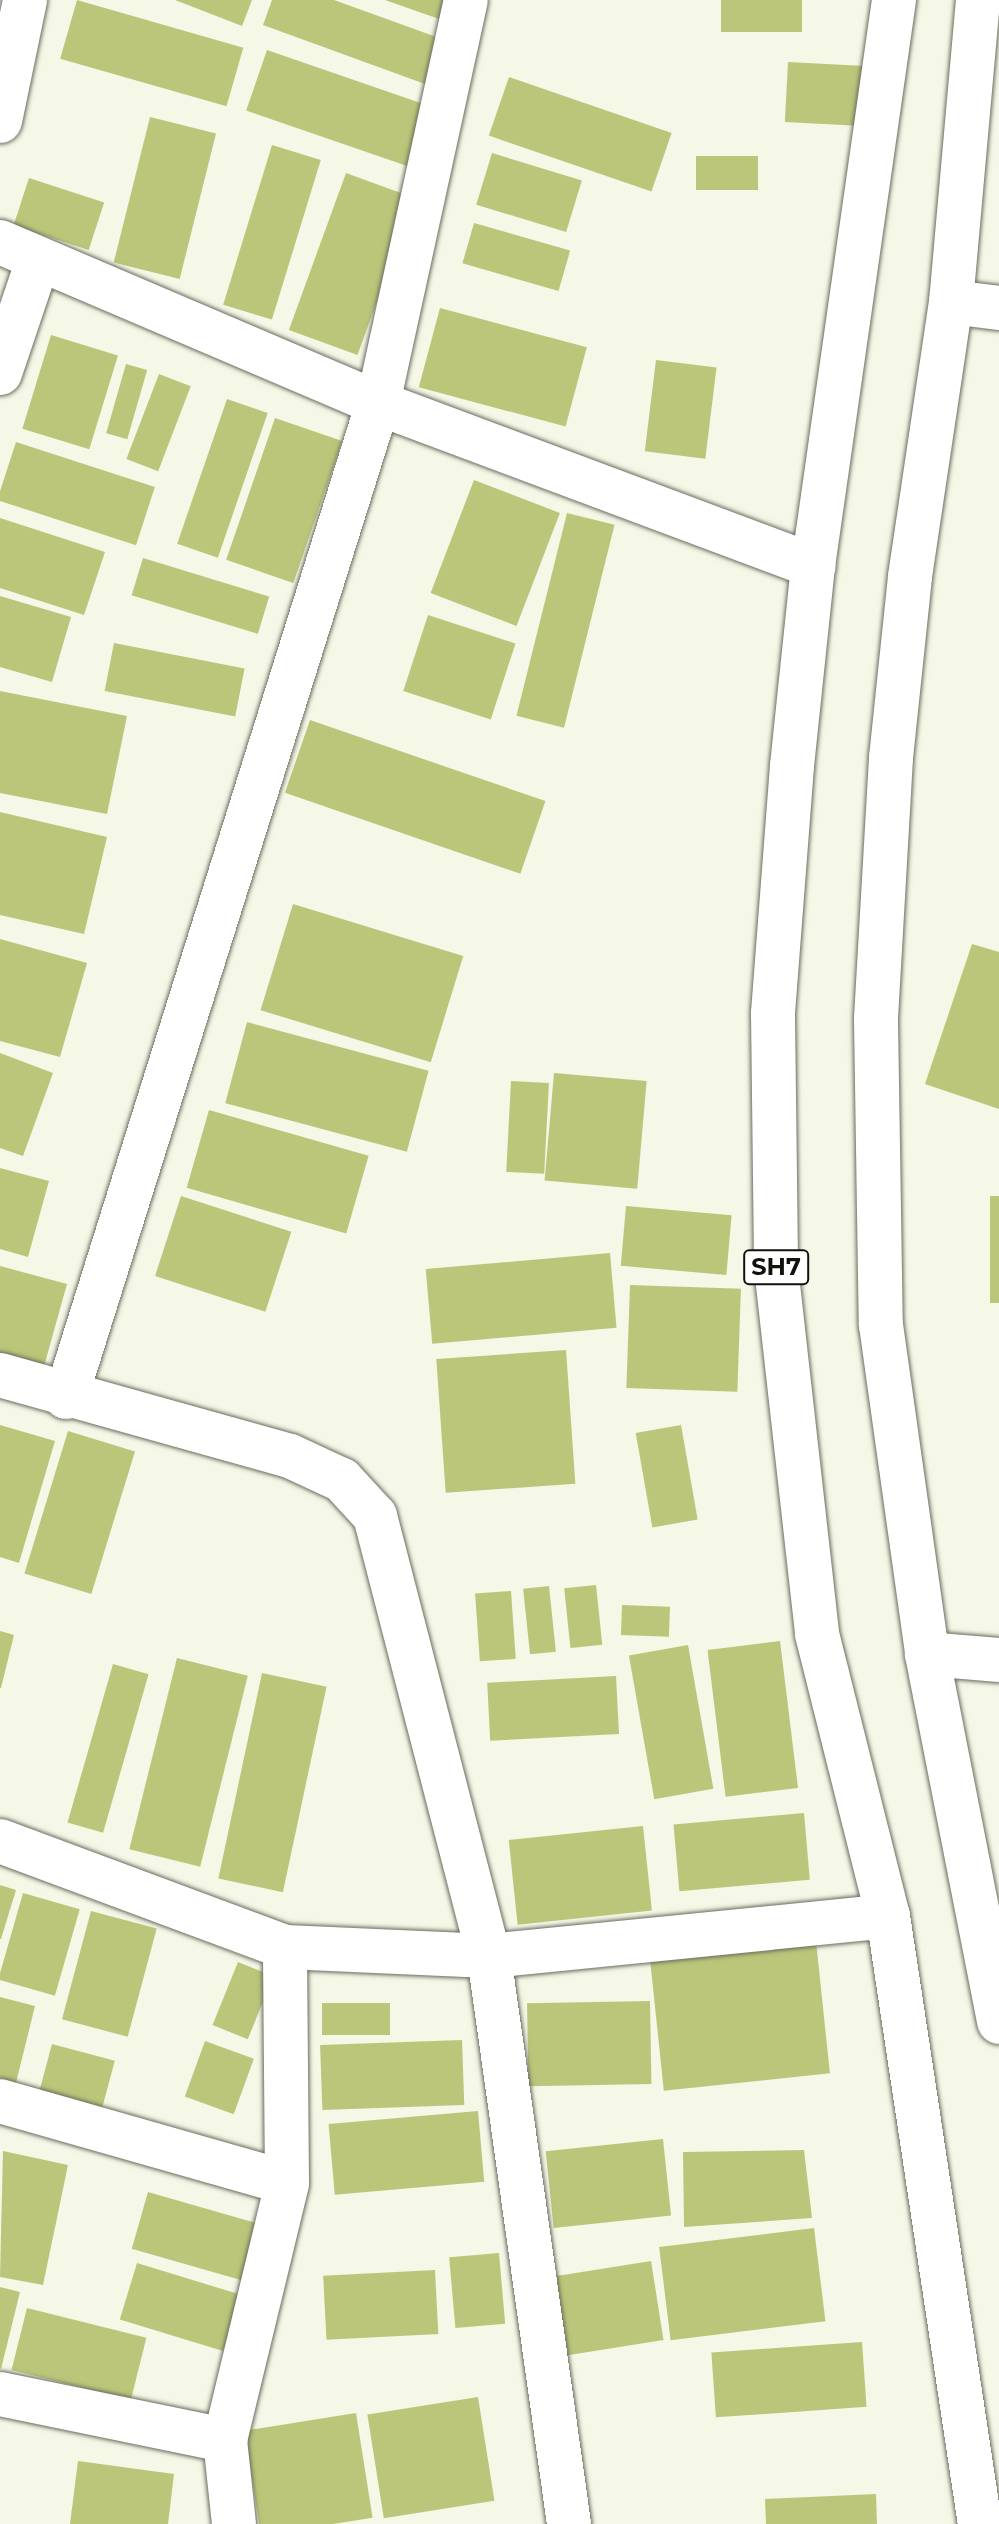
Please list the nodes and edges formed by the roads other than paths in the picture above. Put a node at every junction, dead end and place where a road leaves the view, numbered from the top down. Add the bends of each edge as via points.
1 (25, 0) edge
2 (466, 0) edge
3 (894, 0) edge
4 (978, 0) edge
5 (0, 121) edge
6 (19, 251) edge
7 (951, 302) junction
8 (999, 308) edge
9 (0, 373) edge
10 (378, 403) junction
11 (813, 566) junction
12 (0, 1375) edge
13 (66, 1397) junction
14 (927, 1654) junction
15 (999, 1660) edge
16 (0, 1841) edge
17 (888, 1916) junction
18 (285, 1947) junction
19 (489, 1956) junction
20 (999, 2022) edge
21 (0, 2101) edge
22 (287, 2183) junction
23 (0, 2394) edge
24 (225, 2440) junction
25 (234, 2524) edge
26 (569, 2524) edge
27 (980, 2524) edge

1 - 5 street
2 - 10 street
3 - 11 street, SH7
4 - 7 street
6 - 9 street
6 - 10 street
7 - 8 street
7 - 14 street via 910,577 891,758 876,1020 881,1325
10 - 11 street
10 - 13 street
11 - 17 street, SH7 via 773,1014 776,1267 817,1634
12 - 13 street
13 - 19 street via 290,1456 342,1480 375,1516
14 - 15 street
14 - 20 street
16 - 18 street
17 - 19 street
17 - 27 street, SH7
18 - 19 street
18 - 22 street
19 - 26 street
21 - 22 street
22 - 24 street
23 - 24 street
24 - 25 street

